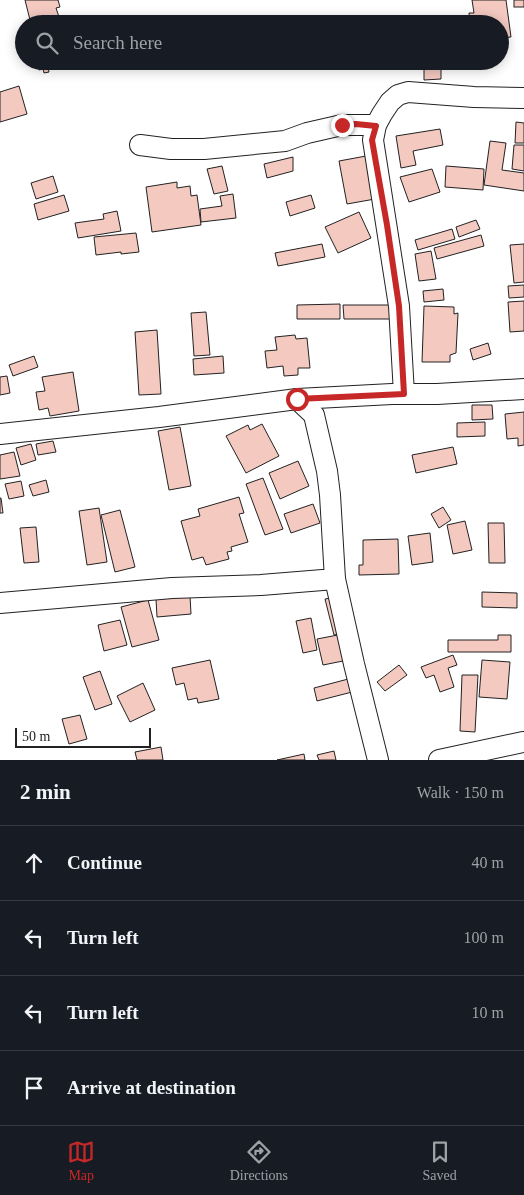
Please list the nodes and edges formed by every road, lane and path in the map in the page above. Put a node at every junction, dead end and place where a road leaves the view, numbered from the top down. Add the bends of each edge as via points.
1 (524, 98) edge
2 (376, 126) junction
3 (140, 145) dead end
4 (524, 389) edge
5 (404, 394) junction
6 (318, 407) junction
7 (0, 434) edge
8 (335, 579) junction
9 (0, 603) edge
10 (524, 740) edge
11 (378, 760) edge
12 (438, 760) edge
13 (518, 760) edge

1 - 2 street via 408,92 390,102
2 - 3 street via 342,125 285,142 214,148 171,149
2 - 5 street via 372,140 399,306
4 - 5 street
5 - 6 street
6 - 7 street via 297,399
6 - 8 street via 330,495
8 - 9 street via 172,588
8 - 11 street
10 - 12 street
10 - 13 street

